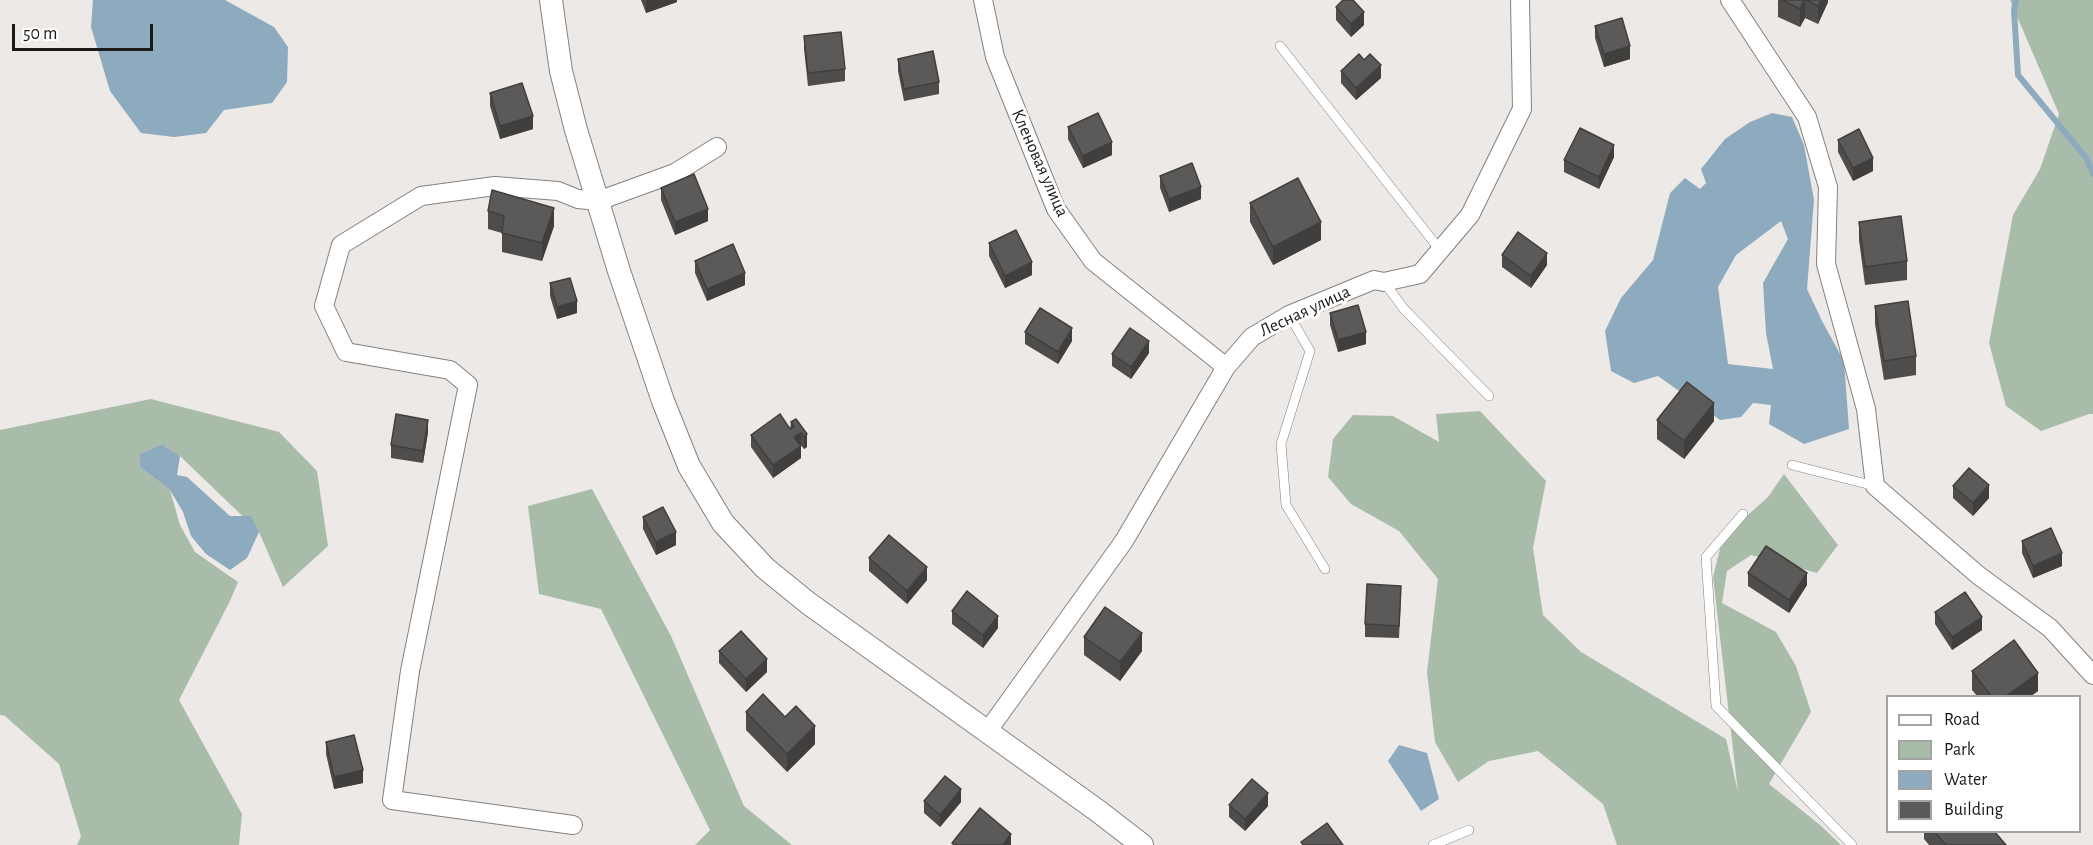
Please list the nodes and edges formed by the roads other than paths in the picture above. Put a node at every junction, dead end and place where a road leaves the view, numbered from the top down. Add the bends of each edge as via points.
1 (551, 0) edge
2 (983, 0) edge
3 (1520, 0) edge
4 (1740, 5) edge
5 (1280, 46) dead end
6 (717, 147) dead end
7 (598, 201) junction
8 (1440, 250) junction
9 (1384, 282) junction
10 (1288, 315) junction
11 (1226, 367) junction
12 (1489, 396) dead end
13 (1792, 465) dead end
14 (1875, 486) junction
15 (1743, 514) dead end
16 (1325, 569) dead end
17 (2093, 675) edge
18 (987, 732) junction
19 (573, 825) dead end
20 (1468, 830) dead end
21 (1142, 845) edge
22 (1433, 845) edge
23 (1852, 845) edge

1 - 7 street via 561,71
2 - 11 street, Кленовая улица via 995,57 1056,208 1093,261
3 - 8 street, Лесная улица via 1522,109 1470,215
4 - 14 street via 1807,117 1828,187 1826,264 1866,409
5 - 8 lane
6 - 7 street via 675,173
7 - 18 street via 688,466 723,522 765,568 808,603
7 - 19 street via 558,191 495,186 421,196 341,245 324,306 346,352 450,370 468,385 410,671 392,800
8 - 9 street, Лесная улица via 1419,274
9 - 10 street, Лесная улица via 1374,280
9 - 12 lane via 1404,309
10 - 11 street, Лесная улица via 1252,337
10 - 16 lane via 1310,351 1281,444 1286,505
11 - 18 street, Лесная улица via 1124,541
13 - 14 lane
14 - 17 street via 1978,575 2050,628
15 - 23 lane via 1706,557 1716,705
18 - 21 street
20 - 22 lane

